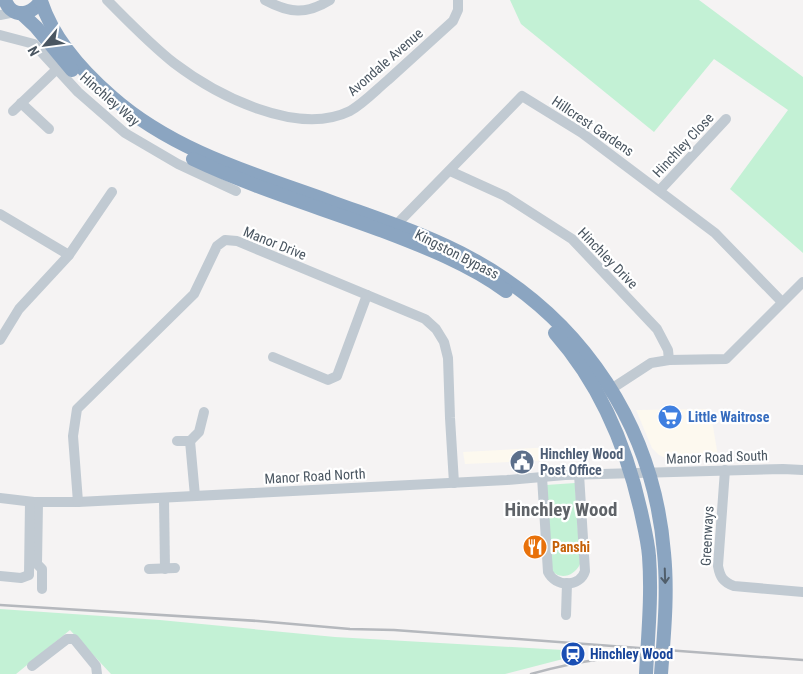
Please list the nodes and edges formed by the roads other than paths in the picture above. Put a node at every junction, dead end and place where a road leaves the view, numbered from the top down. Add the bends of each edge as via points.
1 (5, 0) edge
2 (41, 0) edge
3 (108, 0) edge
4 (265, 0) edge
5 (330, 0) edge
6 (458, 0) edge
7 (18, 12) junction
8 (0, 15) edge
9 (0, 35) edge
10 (57, 69) junction
11 (21, 103) junction
12 (13, 111) dead end
13 (726, 119) dead end
14 (49, 130) dead end
15 (450, 172) junction
16 (660, 190) junction
17 (236, 191) dead end
18 (112, 192) dead end
19 (0, 214) edge
20 (396, 225) junction
21 (69, 255) junction
22 (803, 282) edge
23 (367, 295) junction
24 (782, 302) junction
25 (0, 340) edge
26 (273, 358) dead end
27 (669, 360) junction
28 (613, 390) junction
29 (603, 401) junction
30 (204, 412) dead end
31 (176, 441) dead end
32 (190, 441) junction
33 (725, 470) junction
34 (803, 470) edge
35 (632, 473) junction
36 (648, 473) junction
37 (579, 474) junction
38 (542, 477) junction
39 (454, 483) junction
40 (195, 496) junction
41 (0, 498) edge
42 (164, 498) junction
43 (34, 502) junction
44 (78, 502) junction
45 (649, 555) junction
46 (149, 569) dead end
47 (0, 576) edge
48 (567, 584) junction
49 (42, 589) dead end
50 (803, 592) edge
51 (566, 615) dead end
52 (32, 666) dead end
53 (97, 674) edge
54 (646, 674) edge
55 (661, 674) edge

1 - 7 highway, Kingston Bypass
2 - 7 highway via 32,11
2 - 20 highway, Kingston Bypass via 46,16 73,57 99,86 148,126 212,158
3 - 6 street, Avondale Avenue via 150,43 213,89 258,109 304,119 321,119 352,110 369,96 453,21
4 - 5 street via 285,10 299,12
7 - 8 street
7 - 29 highway, Kingston Bypass via 36,27 82,82 105,103 140,130 180,153 245,181 408,240 452,259 498,285 550,328 585,371
9 - 10 street, Hinchley Way via 34,44
10 - 11 street
10 - 17 street, Hinchley Way via 125,133 178,164
11 - 12 street
11 - 14 street
13 - 16 street, Hinchley Close
15 - 16 street, Hillcrest Gardens via 522,96 582,133
15 - 20 street, Hillcrest Gardens
15 - 27 street, Hinchley Drive via 505,196 572,239 657,329 668,350
16 - 24 street, Hillcrest Gardens via 715,233
18 - 21 street
19 - 21 street
20 - 28 highway, Kingston Bypass via 475,260 522,291 575,342
21 - 25 street via 20,309
22 - 24 street
23 - 26 street via 337,376 328,380
23 - 39 street, Manor Drive via 425,319 444,342 448,358
23 - 44 street, Manor Drive via 237,241 225,240 217,246 194,294 77,410 73,436
24 - 27 street via 726,359
27 - 28 street via 651,363
28 - 29 street via 604,396
28 - 35 highway via 636,461 637,466
28 - 36 highway, Kingston Bypass via 630,422
29 - 35 highway, Kingston Bypass
30 - 32 street via 199,432
31 - 32 street
32 - 40 street
33 - 34 street, Manor Road South
33 - 36 street, Manor Road South
33 - 50 street, Greenways via 719,575 734,586
35 - 36 street, Manor Road South
35 - 37 street, Manor Road North
35 - 45 highway, Kingston Bypass
36 - 45 highway via 642,484 649,520
36 -> 55 highway, Kingston Bypass via 664,553 665,625
37 - 38 street, Manor Road North
37 - 48 street via 585,571 581,578
38 - 39 street, Manor Road North
38 - 48 street via 548,572 553,580
39 - 40 street, Manor Road North
40 - 42 street, Manor Road North
41 - 43 street, Manor Road North
42 - 44 street, Manor Road North
42 - 46 street via 170,568
43 - 44 street, Manor Road North
43 - 47 street via 29,574 21,578
43 - 49 street via 37,564 42,570
45 - 54 highway, Kingston Bypass
48 - 51 street
52 - 53 street via 67,639 74,639 96,666

